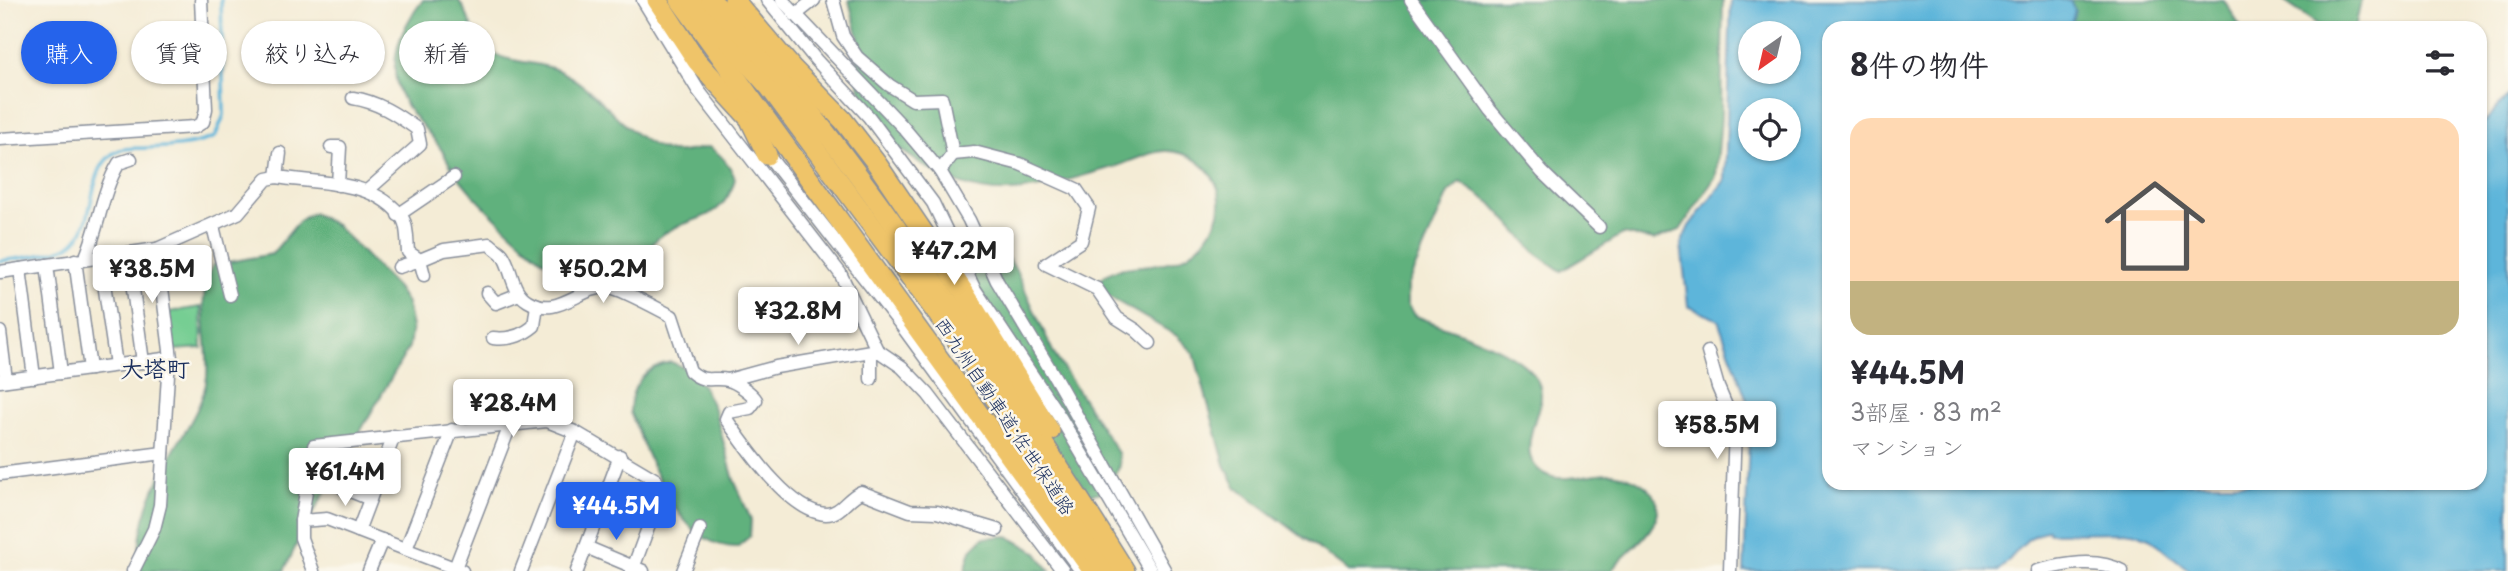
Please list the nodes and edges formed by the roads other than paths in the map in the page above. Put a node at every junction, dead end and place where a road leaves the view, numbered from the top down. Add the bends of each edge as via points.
1 (201, 0) edge
2 (642, 0) edge
3 (657, 0) edge
4 (680, 0) edge
5 (692, 0) edge
6 (711, 0) edge
7 (734, 0) edge
8 (749, 0) edge
9 (767, 0) edge
10 (782, 0) edge
11 (814, 0) edge
12 (833, 0) edge
13 (1412, 0) edge
14 (795, 15) junction
15 (705, 56) junction
16 (756, 59) junction
17 (353, 97) dead end
18 (749, 118) junction
19 (843, 120) junction
20 (0, 139) edge
21 (339, 147) dead end
22 (279, 153) dead end
23 (953, 154) junction
24 (767, 155) junction
25 (131, 159) dead end
26 (940, 170) junction
27 (277, 177) junction
28 (453, 177) dead end
29 (813, 183) junction
30 (338, 185) junction
31 (367, 191) junction
32 (398, 215) junction
33 (213, 226) junction
34 (1599, 227) dead end
35 (157, 249) junction
36 (128, 253) junction
37 (100, 257) junction
38 (80, 260) junction
39 (420, 260) junction
40 (47, 265) junction
41 (399, 267) dead end
42 (20, 269) junction
43 (0, 272) edge
44 (424, 275) dead end
45 (487, 293) dead end
46 (519, 294) junction
47 (230, 295) dead end
48 (537, 305) junction
49 (0, 332) edge
50 (494, 338) dead end
51 (1150, 343) dead end
52 (874, 350) junction
53 (1709, 352) dead end
54 (169, 358) junction
55 (143, 362) junction
56 (116, 365) junction
57 (90, 369) junction
58 (61, 373) junction
59 (34, 377) junction
60 (871, 379) dead end
61 (3, 380) edge
62 (728, 380) junction
63 (511, 423) junction
64 (452, 430) junction
65 (575, 432) junction
66 (394, 436) junction
67 (163, 453) junction
68 (620, 456) junction
69 (0, 474) edge
70 (343, 488) dead end
71 (370, 499) junction
72 (301, 521) junction
73 (700, 529) dead end
74 (997, 530) dead end
75 (358, 531) junction
76 (382, 540) junction
77 (586, 547) junction
78 (406, 549) junction
79 (429, 558) junction
80 (458, 569) edge
81 (636, 570) edge
82 (133, 571) edge
83 (313, 571) edge
84 (369, 571) edge
85 (424, 571) edge
86 (522, 571) edge
87 (577, 571) edge
88 (684, 571) edge
89 (1063, 571) edge
90 (1081, 571) edge
91 (1092, 571) edge
92 (1107, 571) edge
93 (1125, 571) edge
94 (1131, 571) edge
95 (1151, 571) edge
96 (1164, 571) edge
97 (1730, 571) edge
98 (2037, 571) edge
99 (2122, 571) edge

1 - 20 street via 203,122 195,127
2 - 52 street via 698,90 840,274
3 - 15 highway
4 - 15 highway
5 - 16 highway, 西九州自動車道;佐世保道路
6 - 16 highway, 西九州自動車道;佐世保道路
7 - 19 highway
8 - 19 highway
9 - 95 street via 869,117 933,203 974,288 1060,417
10 - 14 street
11 - 14 street
12 - 23 street via 843,36 857,57 913,100 942,99
13 - 34 street via 1490,110 1542,172
14 - 26 street
15 - 18 highway
15 - 24 street
15 - 29 highway
16 - 92 highway, 西九州自動車道;佐世保道路 via 959,343
16 - 93 highway, 西九州自動車道;佐世保道路 via 866,185 967,327
17 - 31 street via 371,101 417,129 420,145
18 - 24 highway
18 - 29 highway
19 - 94 highway via 964,292
21 - 30 street
22 - 27 street
23 - 26 street
23 - 51 street via 974,152 1020,164 1076,189 1089,208 1081,241 1046,264 1097,289 1116,318
24 - 90 street via 902,326
25 - 38 street via 119,163 106,188 95,236
26 - 96 street via 997,281
27 - 30 street
27 - 33 street via 267,179 238,214
28 - 32 street
29 - 91 highway
30 - 31 street
31 - 32 street via 381,197
32 - 39 street via 405,221 408,252
33 - 35 street
33 - 47 street
35 - 36 street
35 - 54 street
36 - 37 street
36 - 55 street
37 - 38 street
37 - 56 street
38 - 40 street
38 - 57 street
39 - 41 street
39 - 44 street
39 - 46 street via 444,250 490,244 502,254
40 - 42 street
40 - 58 street
42 - 43 street
42 - 59 street
45 - 46 street via 496,303
46 - 48 street
48 - 50 street via 534,326 508,340
48 - 62 street via 553,307 605,287 617,288 672,316 685,363 696,377
49 - 61 street
52 - 60 street
52 - 62 street
52 - 89 street via 902,367 928,394
53 - 97 street via 1735,426
54 - 55 street
54 - 67 street
55 - 56 street
56 - 57 street
57 - 58 street
58 - 59 street
59 - 61 street
62 - 74 street via 756,400 750,408 729,412 726,419 793,500 826,514 861,492 911,511 937,512
63 - 64 street
63 - 65 street via 547,421
63 - 80 street
64 - 66 street
64 - 78 street
65 - 68 street
65 - 86 street
66 - 71 street
66 - 72 street via 313,446
67 - 69 street
67 - 82 street via 154,529
68 - 77 street
68 - 81 street via 656,480 661,493
70 - 71 street
71 - 75 street
72 - 75 street via 327,519
72 - 83 street
73 - 88 street
75 - 76 street
76 - 78 street
76 - 84 street
77 - 81 street
77 - 87 street
78 - 79 street
79 - 80 street
79 - 85 street
98 - 99 street via 2093,563

